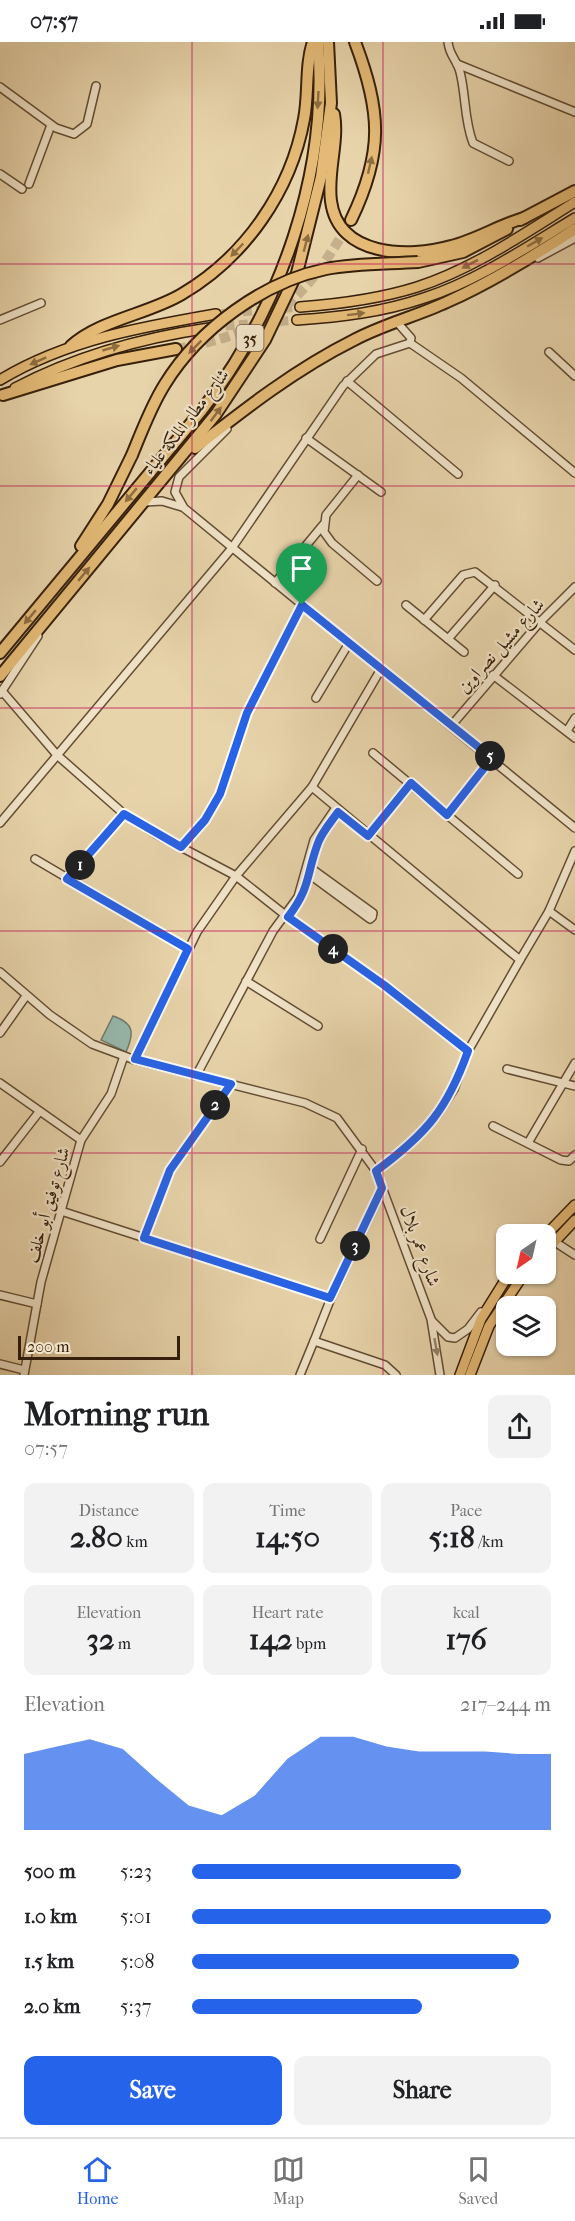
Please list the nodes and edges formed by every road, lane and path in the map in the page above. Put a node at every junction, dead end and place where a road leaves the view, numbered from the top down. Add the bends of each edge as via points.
1 (313, 42) edge
2 (318, 42) edge
3 (328, 42) edge
4 (355, 42) edge
5 (448, 42) edge
6 (457, 64) junction
7 (96, 86) dead end
8 (0, 87) edge
9 (331, 103) junction
10 (575, 112) edge
11 (51, 125) junction
12 (509, 161) dead end
13 (0, 174) edge
14 (29, 184) dead end
15 (22, 189) dead end
16 (575, 191) edge
17 (575, 202) edge
18 (524, 218) junction
19 (575, 218) edge
20 (351, 220) tunnel mouth
21 (575, 230) edge
22 (573, 241) edge
23 (524, 262) junction
24 (41, 303) dead end
25 (300, 307) tunnel mouth
26 (216, 314) tunnel mouth
27 (0, 320) edge
28 (297, 320) tunnel mouth
29 (396, 321) junction
30 (209, 328) tunnel mouth
31 (410, 343) junction
32 (71, 346) junction
33 (176, 349) tunnel mouth
34 (549, 352) dead end
35 (575, 376) edge
36 (0, 380) edge
37 (347, 381) junction
38 (268, 391) junction
39 (1, 396) edge
40 (306, 438) junction
41 (180, 460) junction
42 (575, 473) edge
43 (458, 474) dead end
44 (358, 475) junction
45 (381, 492) dead end
46 (145, 502) junction
47 (184, 508) junction
48 (323, 525) junction
49 (232, 548) junction
50 (60, 580) junction
51 (377, 581) dead end
52 (275, 584) junction
53 (495, 585) junction
54 (575, 587) edge
55 (406, 604) dead end
56 (302, 605) junction
57 (47, 619) junction
58 (424, 620) junction
59 (540, 622) junction
60 (448, 639) junction
61 (349, 643) junction
62 (575, 650) edge
63 (464, 652) dead end
64 (0, 653) edge
65 (381, 669) junction
66 (493, 675) junction
67 (0, 676) edge
68 (1, 692) edge
69 (316, 698) dead end
70 (575, 718) edge
71 (451, 726) junction
72 (567, 731) junction
73 (575, 738) edge
74 (373, 753) dead end
75 (57, 755) junction
76 (492, 758) junction
77 (411, 783) junction
78 (312, 787) junction
79 (337, 810) junction
80 (124, 814) junction
81 (447, 815) junction
82 (0, 823) edge
83 (575, 828) edge
84 (368, 836) junction
85 (181, 847) junction
86 (575, 851) edge
87 (35, 859) dead end
88 (309, 870) junction
89 (518, 874) dead end
90 (236, 876) junction
91 (67, 879) junction
92 (362, 909) dead end
93 (549, 911) junction
94 (284, 918) junction
95 (575, 930) edge
96 (188, 949) junction
97 (520, 960) junction
98 (0, 972) edge
99 (246, 981) junction
100 (26, 996) junction
101 (318, 1026) dead end
102 (0, 1033) edge
103 (468, 1051) junction
104 (124, 1056) junction
105 (135, 1059) junction
106 (575, 1063) edge
107 (507, 1069) dead end
108 (196, 1076) junction
109 (0, 1083) edge
110 (565, 1083) junction
111 (231, 1084) junction
112 (575, 1086) edge
113 (39, 1112) junction
114 (493, 1126) dead end
115 (81, 1140) junction
116 (528, 1143) junction
117 (362, 1149) junction
118 (575, 1155) edge
119 (0, 1162) edge
120 (376, 1171) junction
121 (382, 1188) junction
122 (575, 1205) edge
123 (61, 1211) junction
124 (575, 1220) edge
125 (556, 1225) edge
126 (144, 1238) junction
127 (320, 1239) dead end
128 (556, 1241) edge
129 (556, 1243) edge
130 (575, 1256) edge
131 (502, 1284) edge
132 (517, 1284) edge
133 (0, 1295) edge
134 (330, 1298) junction
135 (492, 1299) junction
136 (37, 1304) junction
137 (431, 1319) junction
138 (314, 1341) junction
139 (0, 1364) edge
140 (24, 1372) edge
141 (300, 1375) edge
142 (396, 1375) edge
143 (440, 1375) edge
144 (460, 1375) edge
145 (470, 1375) edge

1 -> 32 highway via 296,152 279,191 247,240 181,295 85,335
2 -> 50 highway, شارع مطار الملكة علياء / 35 via 317,126 309,175 290,251 263,316 202,410
3 - 9 highway, شارع مطار الملكة علياء / 35
20 -> 4 highway via 366,183 376,130 372,91
5 - 6 street via 449,53
6 - 10 street
6 - 12 street via 473,143
7 - 11 street via 88,120 81,131 70,134
8 - 11 street
9 - 18 highway via 336,128 330,194 343,229 357,242 391,251 438,249
41 -> 9 highway, شارع مطار الملكة علياء / 35 via 249,368 293,282 321,177
11 - 14 street
13 - 15 street
16 - 18 highway
17 -> 25 main road via 475,262 429,283 372,298
18 -> 50 highway, bridge via 473,249 446,258 323,270 281,285 242,307 178,365 156,400 108,504
28 -> 19 main road via 368,313 427,297 475,275
21 - 23 highway
22 - 23 street
23 - 29 highway via 447,302
24 - 27 street
26 - 32 main road
29 - 31 street via 411,338
29 - 38 highway via 339,348
39 -> 30 main road via 87,356 165,335
31 - 37 street via 380,351
31 - 42 street via 461,378
32 -> 36 main road
33 - 39 highway via 117,360
34 - 35 street
37 - 40 street
37 - 43 street
38 - 41 highway
38 - 47 street via 179,477 175,492
40 - 44 street
40 - 49 street
41 - 46 highway, شارع مطار الملكة علياء / 35
44 - 45 street
44 - 48 street via 326,515
46 - 47 street via 168,502
57 -> 46 highway, شارع مطار الملكة علياء / 35
47 - 49 street
48 - 51 street via 329,541
48 - 52 street
49 - 52 street
49 - 75 street
50 -> 64 highway, شارع مطار الملكة علياء / 35
52 - 56 street
53 - 58 street via 475,572 463,575
53 - 59 street
53 - 60 street
54 - 59 street, شارع مشيل نصراوين
55 - 58 street
56 - 61 street
56 - 85 street via 247,713 220,794 205,820
57 - 67 highway, شارع مطار الملكة علياء / 35
57 - 68 street
58 - 60 street
59 - 62 street
59 - 66 street, شارع مشيل نصراوين
60 - 63 street
61 - 65 street
61 - 69 street
65 - 71 street
65 - 78 street
66 - 71 street, شارع مشيل نصراوين
66 - 72 street
68 - 75 street
70 - 72 street
71 - 76 street
72 - 73 street
74 - 77 street
75 - 80 street
75 - 82 street
76 - 81 street
76 - 83 street
77 - 81 street
77 - 84 street
78 - 79 street
78 - 90 street
79 - 84 street
79 - 88 street via 318,842
80 - 85 street
80 - 91 street
81 - 89 street
84 - 97 street
85 - 90 street
86 - 93 street
87 - 91 street
88 - 92 street
88 - 94 street
90 - 94 street
90 - 96 street
91 - 96 street
93 - 95 street
93 - 97 street
94 - 99 street
94 - 103 street via 384,985
96 - 105 street
97 - 103 street
98 - 100 street, شارع عمر بلال
99 - 101 street
99 - 108 street
100 - 102 street
100 - 104 street, شارع عمر بلال via 85,1040
103 - 120 street via 454,1089 438,1114 406,1148
104 - 105 street, شارع عمر بلال
104 - 115 street via 111,1094
105 - 108 street, شارع عمر بلال
106 - 110 street
107 - 110 street
108 - 111 street, شارع عمر بلال
109 - 113 street, شارع توفيق أبو خلف
110 - 112 street
110 - 116 street
111 - 117 street, شارع عمر بلال via 332,1114
111 - 126 street via 170,1170
113 - 115 street, شارع توفيق أبو خلف
113 - 119 street
114 - 116 street
115 - 123 street, شارع توفيق أبو خلف
116 - 118 street via 566,1161
117 - 120 street, شارع عمر بلال
117 - 127 street
120 - 121 street, شارع عمر بلال
121 - 134 street
121 - 137 street, شارع عمر بلال
122 - 125 main road
123 - 126 street
123 - 136 street, شارع توفيق أبو خلف
124 - 128 main road
126 - 134 street
129 - 130 street
131 - 135 main road
132 - 145 main road via 489,1326
133 - 136 street
134 - 138 street
135 - 137 street via 468,1329 455,1338 441,1331
135 - 144 main road
136 - 140 street, شارع توفيق أبو خلف
137 -> 143 street, شارع عمر بلال
138 - 141 street
138 - 142 street via 385,1365
139 - 140 street

